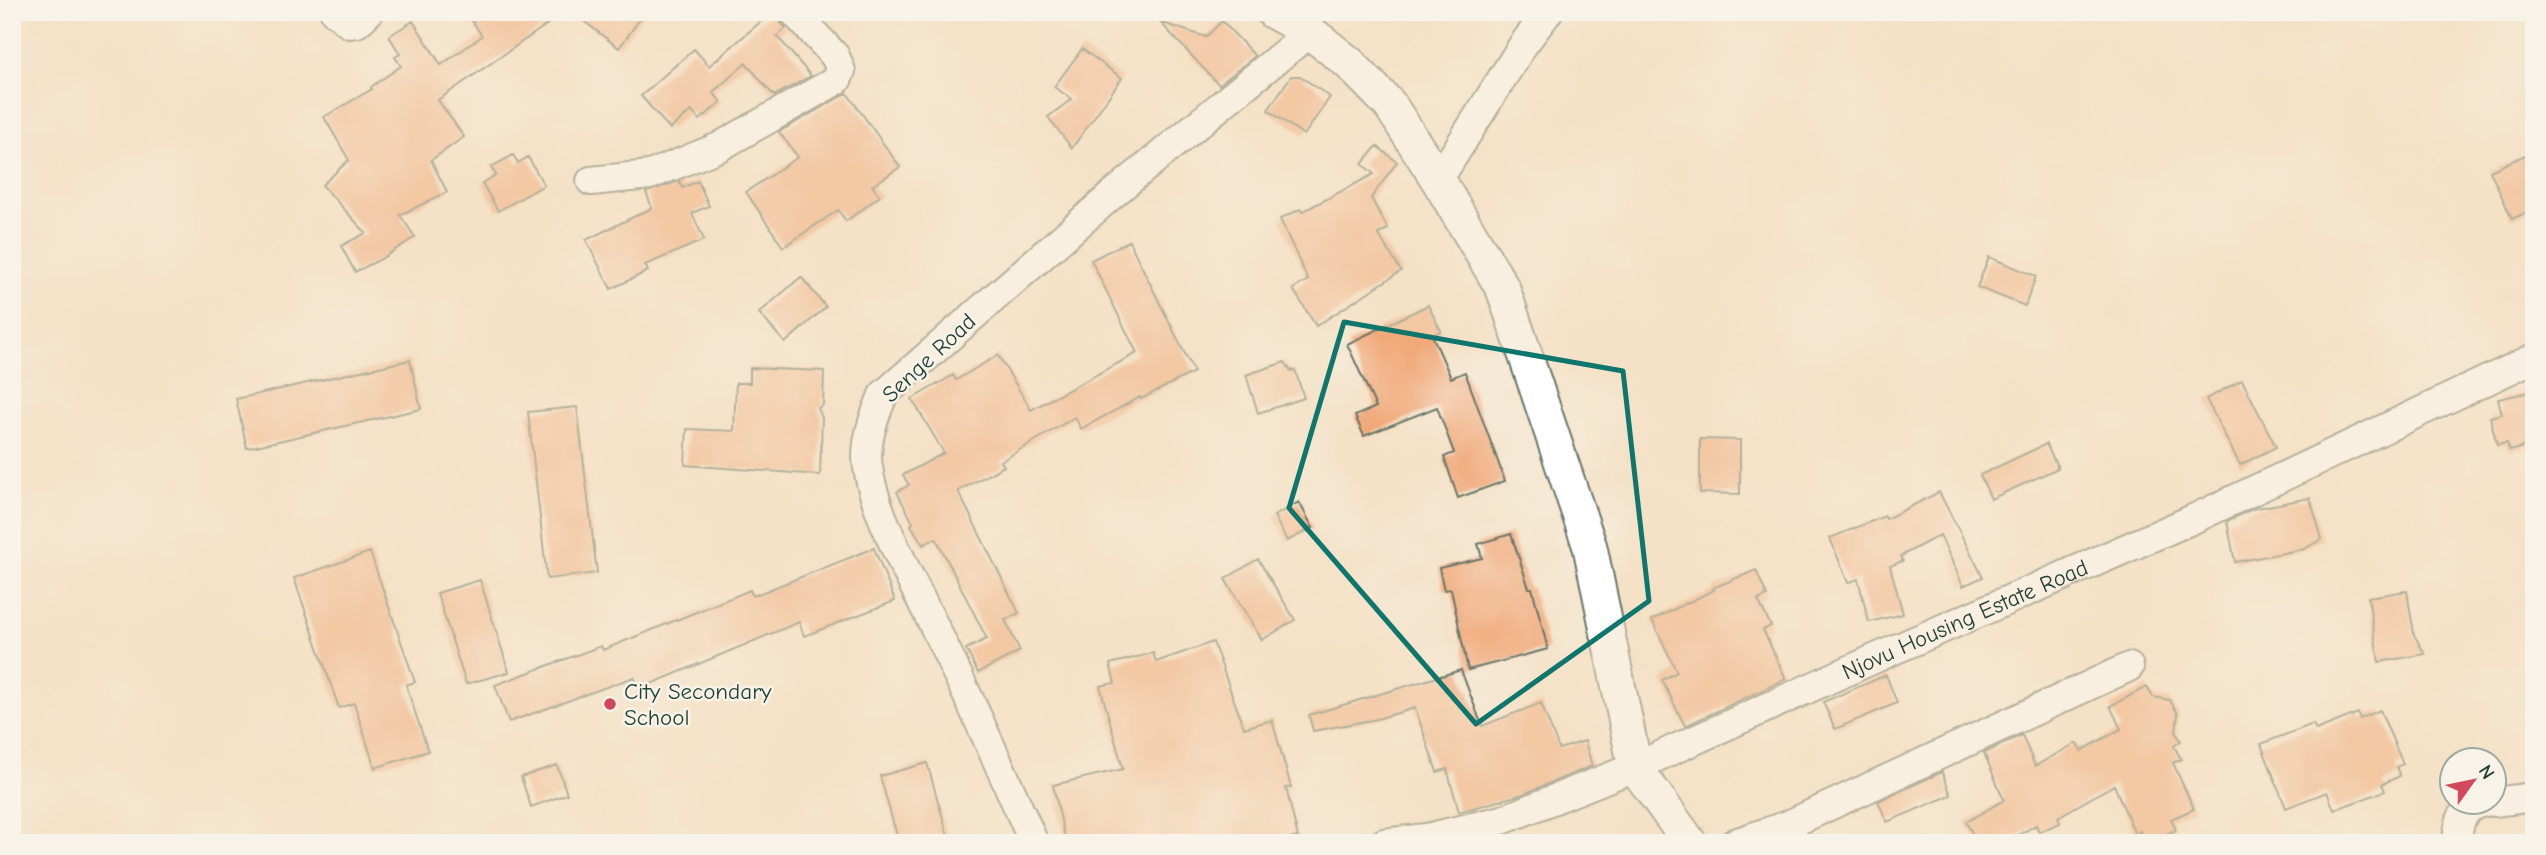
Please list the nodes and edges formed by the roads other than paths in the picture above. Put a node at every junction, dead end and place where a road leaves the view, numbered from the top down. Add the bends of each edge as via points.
1 (335, 12) edge
2 (369, 12) edge
3 (794, 12) edge
4 (1273, 12) edge
5 (1548, 12) edge
6 (1310, 32) junction
7 (1438, 180) junction
8 (591, 181) dead end
9 (2534, 359) edge
10 (2129, 667) dead end
11 (1635, 768) junction
12 (2534, 797) edge
13 (2508, 800) edge
14 (2463, 816) edge
15 (1034, 843) edge
16 (1384, 843) edge
17 (1690, 843) edge
18 (1735, 843) edge
19 (2457, 843) edge

1 - 2 street via 350,24
3 - 8 street via 835,56 841,71 837,80 719,147 650,175
4 - 6 street
5 - 7 street
6 - 7 street via 1390,105
6 - 15 street, Senge Road via 1113,194 883,395 871,425 870,475 887,525
7 - 11 street via 1503,289 1586,534
9 - 11 street, Njovu Housing Estate Road via 2191,520
10 - 18 street via 1788,825
11 - 16 street, Njovu Housing Estate Road via 1502,820
11 - 17 street
12 - 13 street
14 - 19 street

